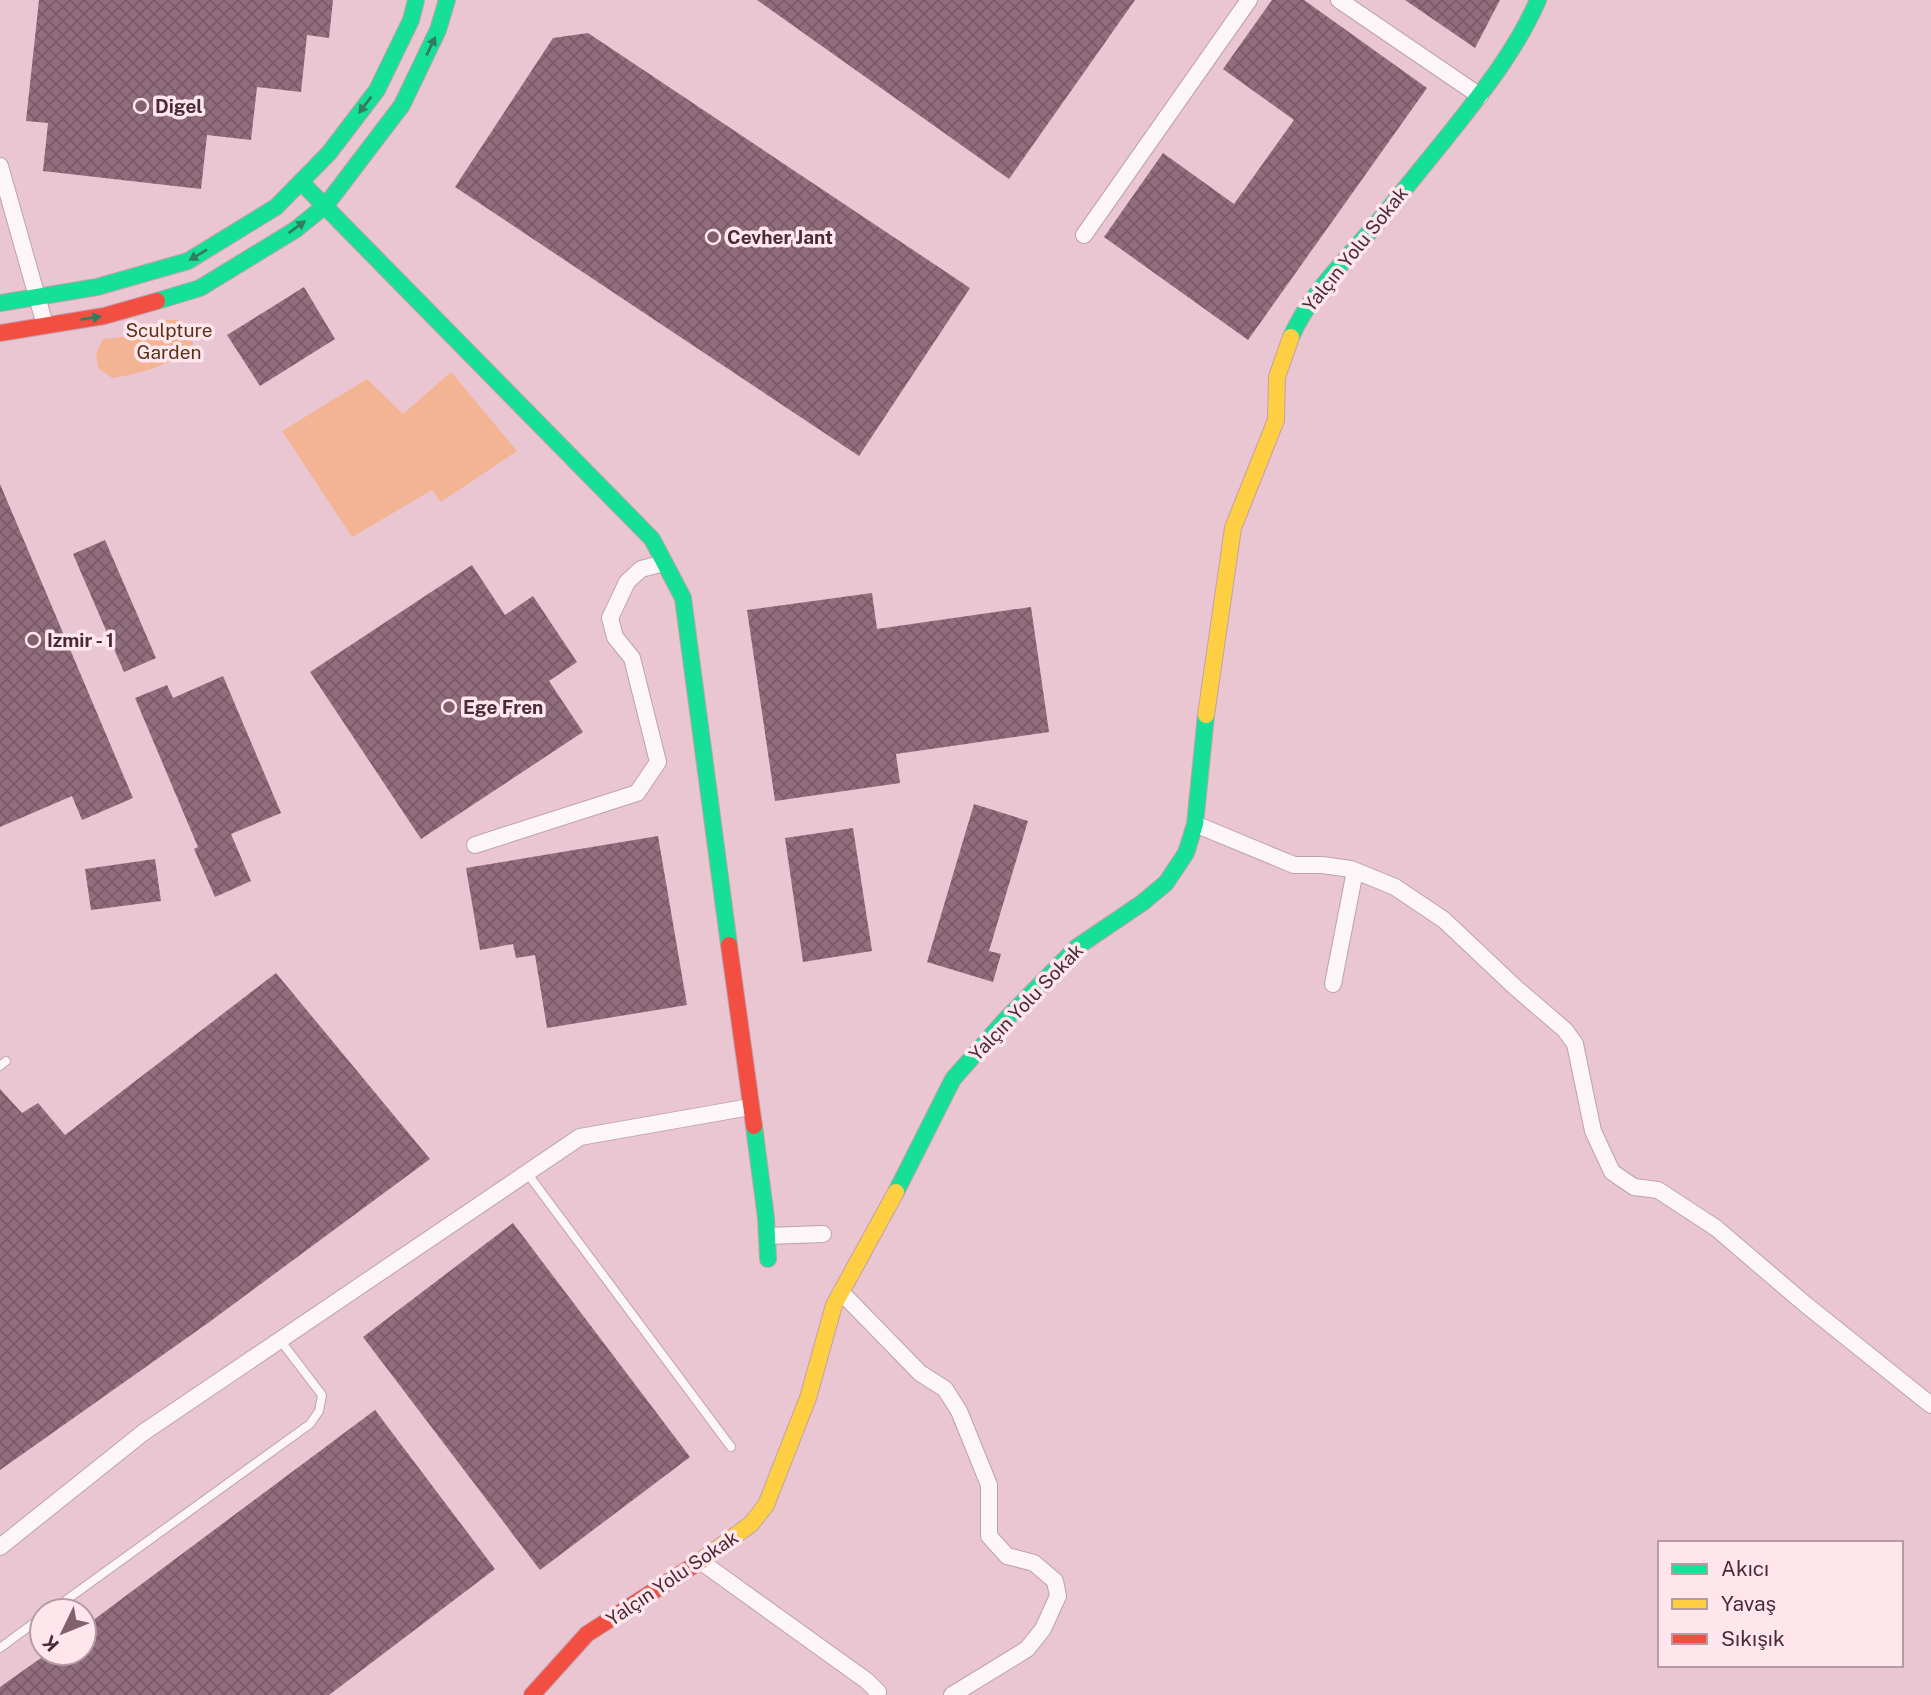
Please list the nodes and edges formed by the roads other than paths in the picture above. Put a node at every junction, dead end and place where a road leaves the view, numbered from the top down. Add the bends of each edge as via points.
1 (416, 0) edge
2 (447, 0) edge
3 (1249, 0) edge
4 (1339, 0) edge
5 (1538, 0) edge
6 (1480, 96) junction
7 (0, 166) edge
8 (301, 182) junction
9 (326, 205) junction
10 (1084, 235) dead end
11 (37, 297) junction
12 (0, 303) edge
13 (45, 325) junction
14 (0, 333) edge
15 (664, 562) junction
16 (1195, 824) junction
17 (475, 845) dead end
18 (1355, 871) junction
19 (1333, 984) dead end
20 (750, 1107) junction
21 (527, 1174) junction
22 (823, 1234) dead end
23 (767, 1236) junction
24 (768, 1259) dead end
25 (841, 1292) junction
26 (280, 1340) junction
27 (1931, 1405) edge
28 (731, 1447) dead end
29 (0, 1547) edge
30 (700, 1561) junction
31 (70, 1597) edge
32 (28, 1627) edge
33 (0, 1648) edge
34 (532, 1695) edge
35 (877, 1695) edge
36 (952, 1695) edge

1 -> 8 street via 377,89
9 -> 2 street via 402,105 438,30
3 - 10 street
4 - 6 street
5 - 6 street, Yalçın Yolu Sokak
6 - 16 street, Yalçın Yolu Sokak via 1333,272 1299,318 1286,347 1277,377 1276,420 1233,528
7 - 11 street
8 - 9 street
8 -> 11 street via 276,207 188,261 97,287
13 -> 9 street via 104,316 200,288 295,230
9 - 15 street via 652,539
11 - 12 street
11 - 13 street
13 - 14 street
15 - 17 street via 641,569 626,582 610,618 615,636 632,657 658,762 637,793
15 - 20 street via 682,598
16 - 18 street via 1294,864
16 - 25 street, Yalçın Yolu Sokak via 1186,853 1166,883 1077,947 953,1079
18 - 19 street
18 - 27 street via 1395,887 1444,920 1566,1030 1575,1044 1593,1131 1612,1172 1634,1187 1658,1190 1716,1228
20 - 21 street via 580,1137
20 - 23 street
21 - 26 street
21 - 28 lane
22 - 23 street
23 - 24 street
25 - 30 street, Yalçın Yolu Sokak via 808,1398 766,1505 751,1524
25 - 36 street via 920,1373 945,1389 959,1411 989,1485 989,1536 1007,1556 1034,1563 1055,1581 1058,1596 1044,1629 1027,1649
26 - 29 street via 144,1432
26 - 31 lane via 322,1395 310,1424
30 - 34 street, Yalçın Yolu Sokak via 587,1634
30 - 35 street via 867,1681
32 - 33 lane

